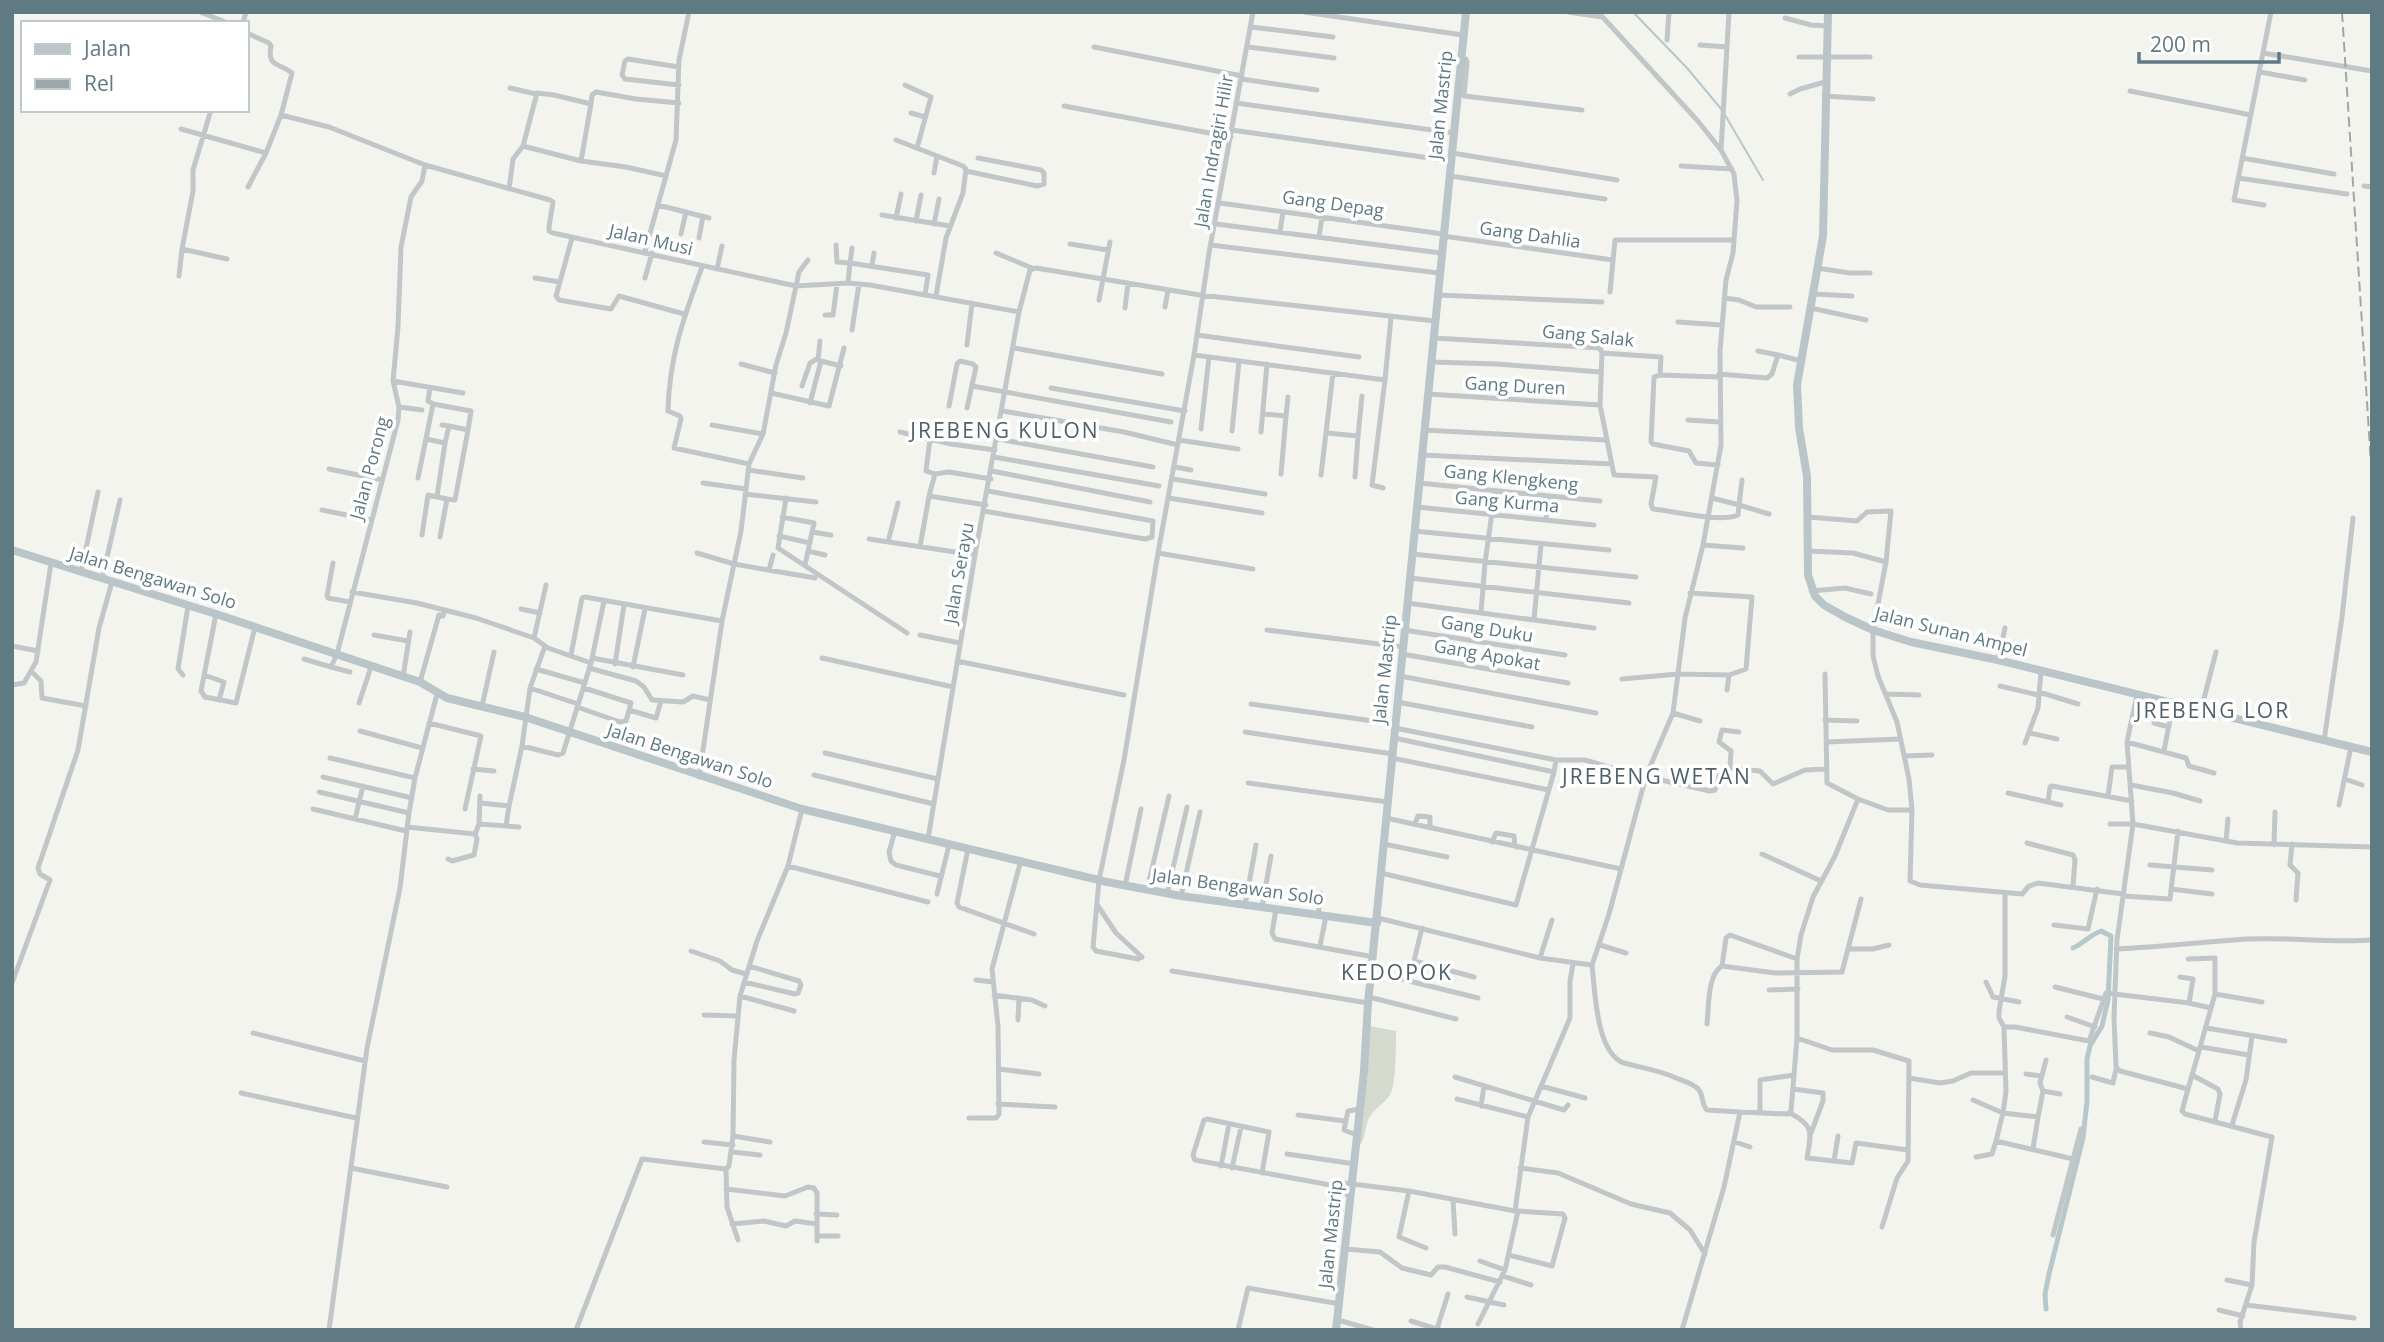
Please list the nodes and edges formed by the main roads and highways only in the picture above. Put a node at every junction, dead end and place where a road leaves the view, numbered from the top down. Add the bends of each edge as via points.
1 (1466, 12) edge
2 (1828, 12) edge
3 (12, 550) edge
4 (2372, 752) edge
5 (1378, 920) junction
6 (1337, 1325) edge

1 - 5 main road, Jalan Mastrip
2 - 4 main road, Jalan Sunan Ampel via 1825,218 1811,308 1789,358 1807,476 1811,591 1824,605 1873,630 1911,642
3 - 5 main road, Jalan Bengawan Solo via 255,626 420,682 437,694 525,717 802,809 1125,886
5 - 6 main road, Jalan Mastrip

